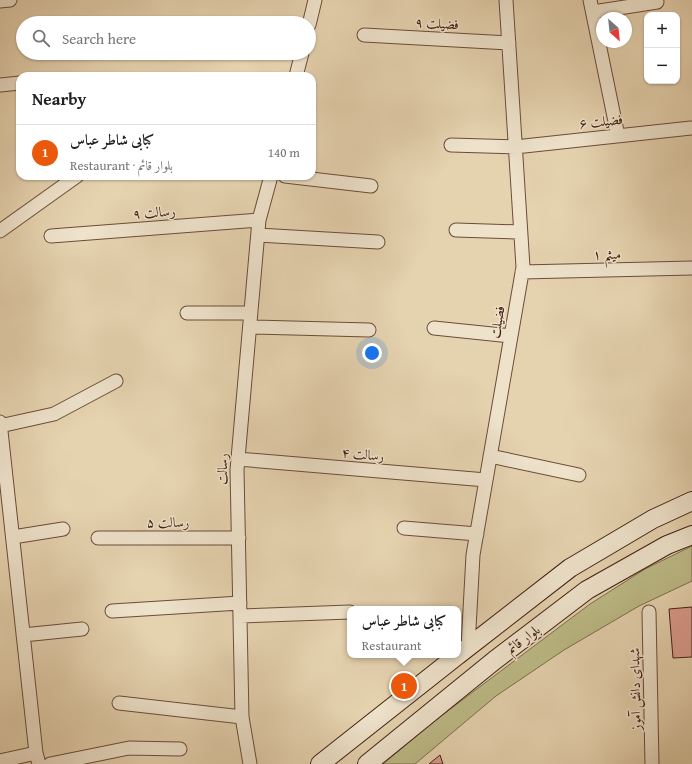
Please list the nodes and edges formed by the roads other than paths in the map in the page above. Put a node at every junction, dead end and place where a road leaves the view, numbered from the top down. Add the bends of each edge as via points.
1 (10, 0) edge
2 (316, 0) edge
3 (506, 0) edge
4 (0, 1) edge
5 (656, 2) dead end
6 (591, 6) edge
7 (312, 16) edge
8 (364, 35) dead end
9 (509, 43) junction
10 (300, 60) edge
11 (297, 72) edge
12 (16, 83) edge
13 (0, 85) edge
14 (691, 128) edge
15 (618, 136) junction
16 (451, 145) dead end
17 (515, 147) junction
18 (71, 180) edge
19 (270, 180) edge
20 (316, 180) edge
21 (371, 186) dead end
22 (259, 220) junction
23 (456, 230) dead end
24 (0, 231) edge
25 (520, 232) junction
26 (51, 236) dead end
27 (258, 236) junction
28 (378, 242) dead end
29 (692, 268) edge
30 (522, 272) junction
31 (187, 313) dead end
32 (251, 313) junction
33 (250, 327) junction
34 (434, 328) dead end
35 (370, 330) dead end
36 (511, 336) junction
37 (116, 381) dead end
38 (0, 422) edge
39 (0, 426) edge
40 (490, 456) junction
41 (238, 459) junction
42 (579, 475) dead end
43 (486, 480) junction
44 (692, 502) edge
45 (5, 507) edge
46 (404, 528) dead end
47 (63, 529) dead end
48 (477, 534) junction
49 (692, 535) edge
50 (13, 537) junction
51 (98, 538) dead end
52 (239, 538) junction
53 (240, 609) junction
54 (112, 611) dead end
55 (347, 612) edge
56 (649, 612) dead end
57 (82, 629) dead end
58 (23, 635) junction
59 (461, 652) edge
60 (453, 658) edge
61 (119, 702) dead end
62 (242, 718) junction
63 (180, 749) dead end
64 (37, 759) edge
65 (0, 761) edge
66 (50, 764) edge
67 (250, 764) edge
68 (320, 764) edge
69 (367, 764) edge
70 (652, 764) edge

1 - 4 street
2 - 7 street
3 - 9 street, فضیلت
5 - 6 street
6 - 15 street
8 - 9 street, فضیلت ۹
9 - 17 street, فضیلت
10 - 11 street
12 - 13 street
14 - 15 street, فضیلت ۶
15 - 17 street, فضیلت ۶
16 - 17 street, فضیلت ۶
17 - 25 street, فضیلت
18 - 24 street
19 - 22 street, رسالت
20 - 21 street
22 - 26 street, رسالت ۹
22 - 27 street, رسالت
23 - 25 street
25 - 30 street, فضیلت
27 - 28 street
27 - 32 street, رسالت
29 - 30 street, میثم ۱
30 - 36 street, فضیلت
31 - 32 street
32 - 33 street, رسالت
33 - 35 street
33 - 41 street, رسالت
34 - 36 street
36 - 40 street, فضیلت
37 - 39 street via 54,414
38 - 39 street
39 - 45 street
40 - 42 street
40 - 43 street, فضیلت
41 - 43 street, رسالت ۴
41 - 52 street, رسالت
43 - 48 street, فضیلت
44 - 59 main road, بلوار قائم via 653,519 570,568
45 - 50 street
46 - 48 street
47 - 50 street
48 - 59 street, فضیلت
49 - 69 main road, بلوار قائم via 667,545 587,590 495,660
50 - 58 street
51 - 52 street, رسالت ۵
52 - 53 street, رسالت
53 - 54 street
53 - 55 street
53 - 62 street, رسالت
56 - 70 street, شهدای دانش آموز
57 - 58 street
58 - 64 street
60 - 68 main road, بلوار قائم
61 - 62 street
62 - 67 street, رسالت
63 - 66 street via 129,748
64 - 65 street

